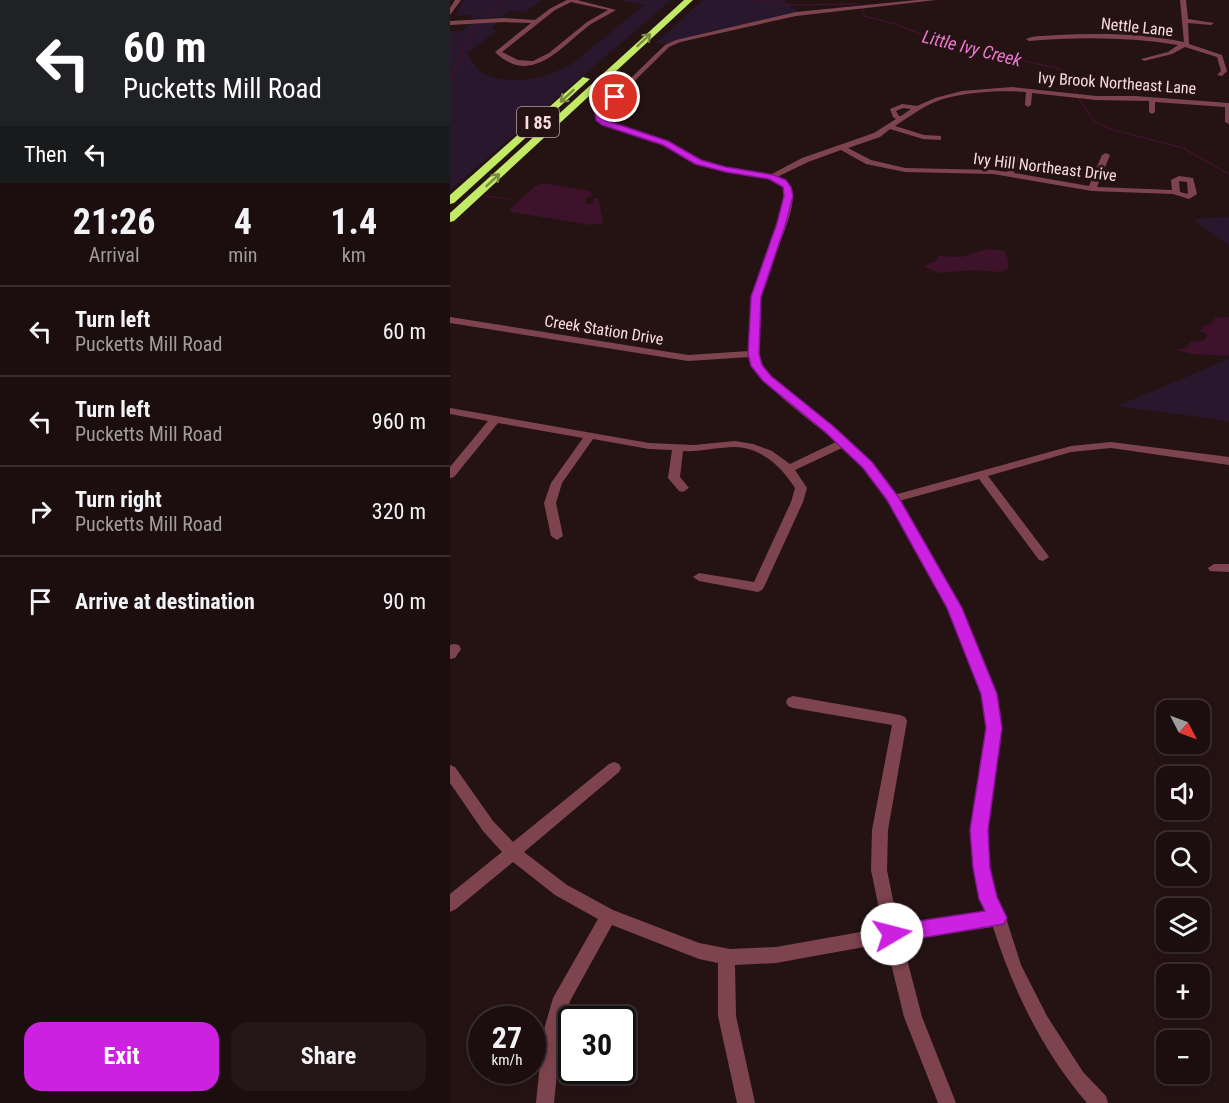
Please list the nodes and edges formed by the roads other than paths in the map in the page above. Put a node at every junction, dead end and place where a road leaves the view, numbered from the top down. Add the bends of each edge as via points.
1 (458, 0) edge
2 (570, 0) edge
3 (689, 0) edge
4 (933, 0) edge
5 (1183, 0) edge
6 (450, 13) edge
7 (1186, 21) junction
8 (537, 22) junction
9 (450, 23) edge
10 (1211, 23) dead end
11 (1029, 39) dead end
12 (626, 43) dead end
13 (1185, 46) junction
14 (609, 59) dead end
15 (1144, 59) dead end
16 (591, 75) dead end
17 (1220, 75) dead end
18 (1029, 90) junction
19 (1152, 99) junction
20 (1028, 105) dead end
21 (918, 108) junction
22 (1152, 112) dead end
23 (903, 119) junction
24 (1229, 122) edge
25 (890, 127) junction
26 (938, 138) dead end
27 (843, 148) junction
28 (1106, 155) dead end
29 (1017, 157) dead end
30 (1010, 174) junction
31 (771, 177) junction
32 (1092, 189) junction
33 (1176, 192) dead end
34 (450, 201) edge
35 (450, 219) edge
36 (450, 320) edge
37 (754, 354) junction
38 (450, 411) edge
39 (495, 419) junction
40 (590, 436) junction
41 (843, 443) junction
42 (678, 448) junction
43 (1229, 461) edge
44 (789, 469) junction
45 (450, 474) edge
46 (981, 474) junction
47 (683, 488) dead end
48 (892, 498) junction
49 (557, 536) dead end
50 (1044, 557) dead end
51 (1214, 567) dead end
52 (1229, 568) edge
53 (699, 577) dead end
54 (794, 702) dead end
55 (614, 768) dead end
56 (450, 771) edge
57 (512, 852) junction
58 (450, 904) edge
59 (608, 916) junction
60 (998, 918) junction
61 (892, 934) junction
62 (726, 956) junction
63 (545, 1103) edge
64 (746, 1103) edge
65 (947, 1103) edge
66 (1099, 1103) edge

1 - 6 street
2 - 8 street
2 - 8 street via 613,10 535,62 527,64 498,52
35 -> 3 highway, I 85
4 - 31 street via 796,14 678,41 667,46 599,113 605,123 666,143 698,162
5 - 7 street
7 - 10 street
7 - 13 street
8 - 9 street
11 - 13 street, Nettle Lane via 1104,36
12 - 14 highway
13 - 15 street
13 - 17 street, Nettle Lane via 1220,56 1224,71
16 -> 34 highway, I 85
18 - 19 street, Ivy Brook Northeast Lane via 1096,98
18 - 20 street
18 - 21 street, Ivy Brook Northeast Lane via 962,93
19 - 22 street
19 - 24 street, Ivy Brook Northeast Lane via 1228,105
21 - 23 street, Ivy Brook Northeast Lane
21 - 23 street, Ivy Brook Northeast Lane via 902,106 892,110
23 - 25 street, Ivy Brook Northeast Lane
25 - 26 street
25 - 27 street, Ivy Brook Northeast Lane
27 - 30 street, Ivy Hill Northeast Drive via 887,168
27 - 31 street, Ivy Brook Northeast Lane via 805,160
28 - 32 street
29 - 30 street
30 - 32 street, Ivy Hill Northeast Drive
31 - 37 street via 784,183 789,196 756,297
32 - 33 street, Ivy Hill Northeast Drive
36 - 37 street, Creek Station Drive via 688,358
37 - 41 street via 767,379
38 - 39 street
39 - 40 street
39 - 45 street
40 - 42 street
40 - 49 street via 557,483 550,503
41 - 44 street
41 - 48 street via 868,465
42 - 44 street via 735,444 753,447
42 - 47 street via 674,477
43 - 46 street via 1111,445 1071,449
44 - 53 street via 801,488 758,587
46 - 48 street
46 - 50 street
48 - 60 street via 954,608 989,694 994,728 979,830 981,868 988,899
51 - 52 street
54 - 61 street via 900,722 880,830 879,870
55 - 57 street
56 - 57 street via 488,826
57 - 58 street
57 - 59 street via 561,890
59 - 62 street via 699,951
59 - 63 street via 562,998 552,1033
60 - 61 street
60 - 66 street via 1014,968 1041,1022 1077,1078
61 - 62 street via 776,955
61 - 65 street via 913,1017
62 - 64 street via 727,1016

